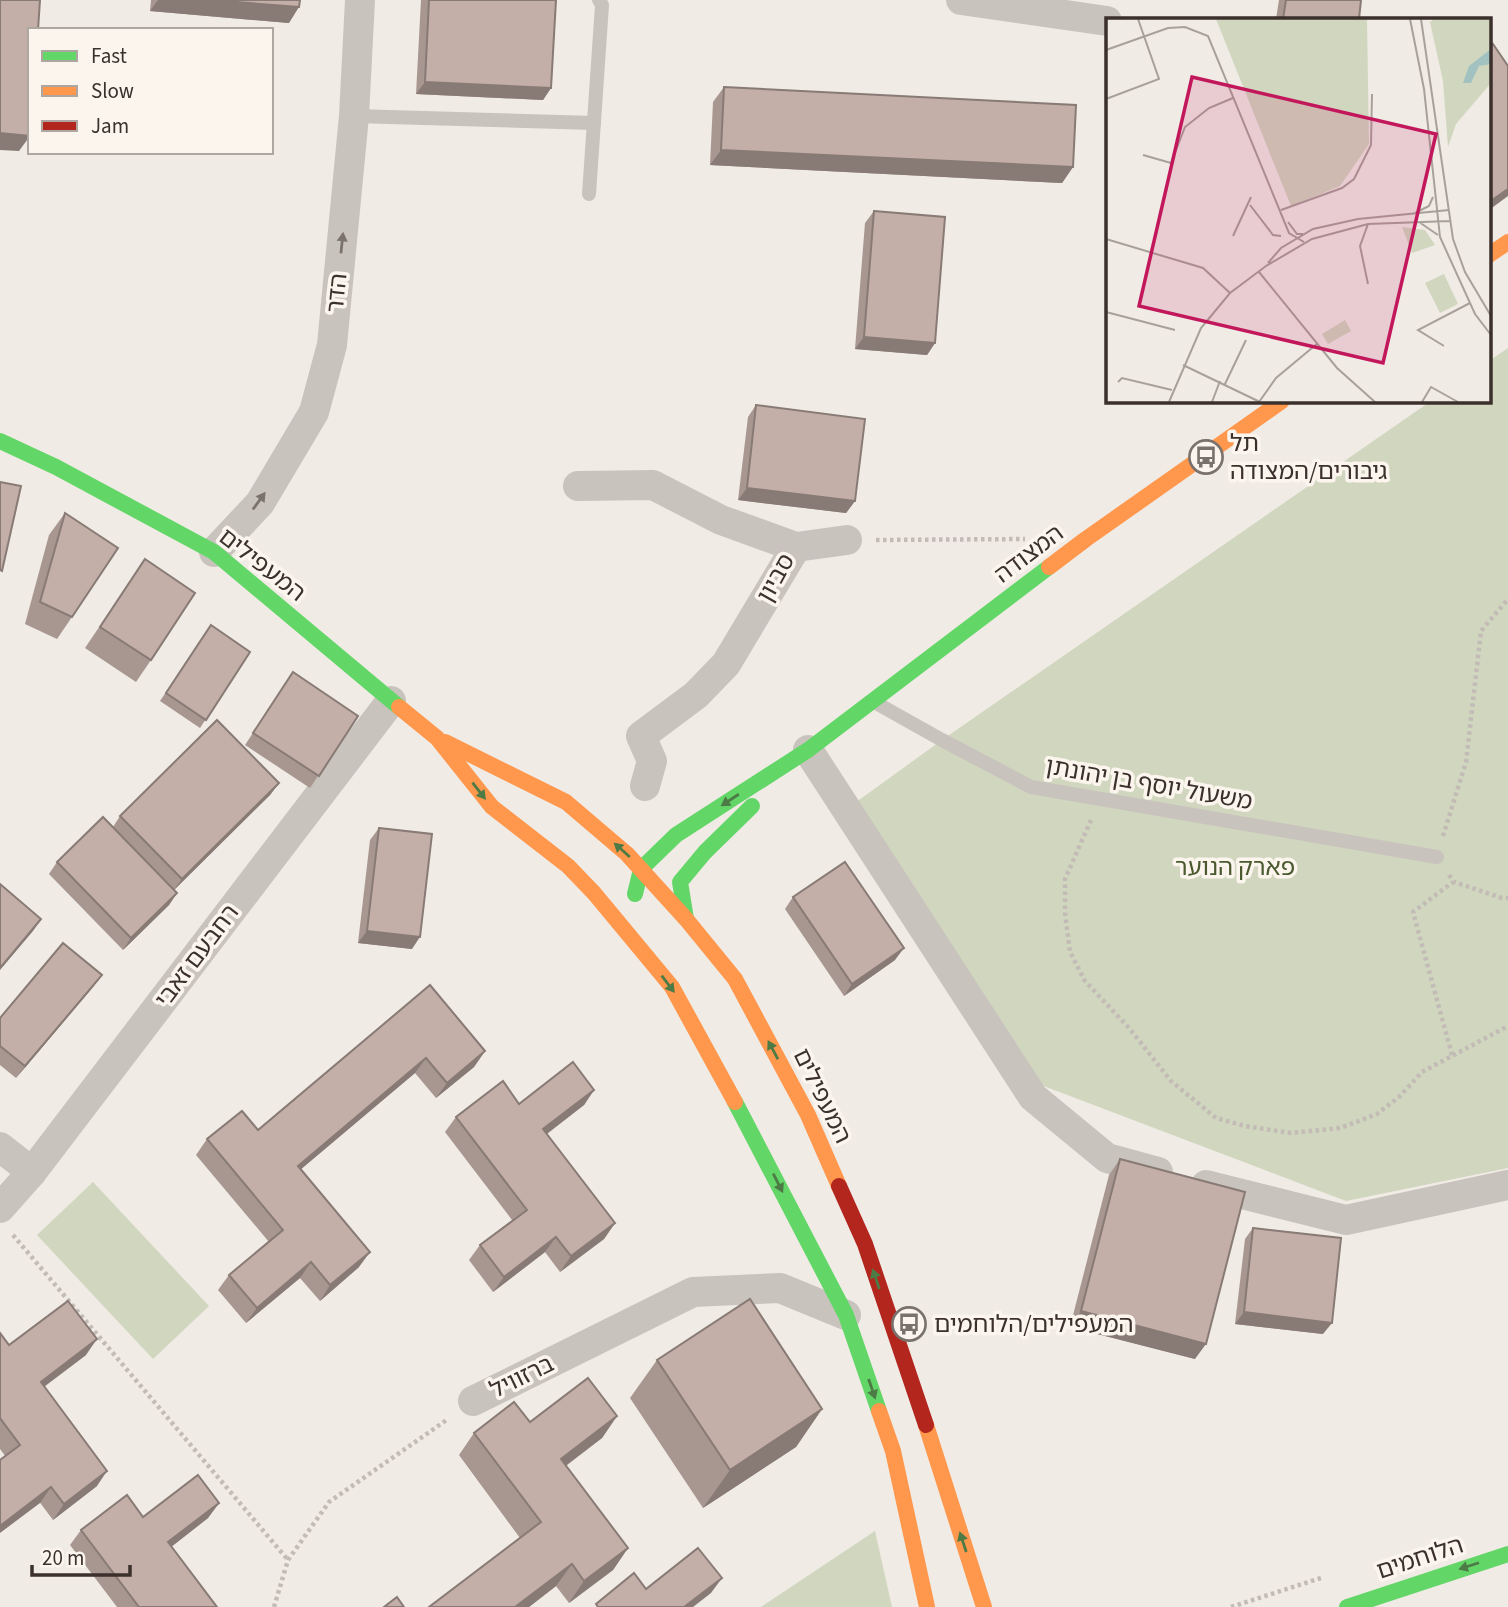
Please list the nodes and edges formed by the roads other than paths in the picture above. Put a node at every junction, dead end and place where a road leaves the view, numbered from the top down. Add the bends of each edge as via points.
1 (360, 0) edge
2 (599, 0) edge
3 (961, 0) edge
4 (1106, 21) edge
5 (354, 116) junction
6 (594, 122) junction
7 (589, 194) dead end
8 (1508, 242) edge
9 (1490, 254) edge
10 (1281, 402) edge
11 (0, 441) edge
12 (578, 486) dead end
13 (847, 540) road end
14 (796, 547) junction
15 (214, 552) junction
16 (872, 700) junction
17 (391, 701) junction
18 (437, 738) junction
19 (808, 750) junction
20 (645, 786) dead end
21 (1437, 857) road end
22 (641, 869) junction
23 (686, 919) junction
24 (639, 947) junction
25 (0, 1147) edge
26 (32, 1172) junction
27 (1508, 1185) edge
28 (4, 1219) edge
29 (846, 1315) junction
30 (473, 1401) road end
31 (1508, 1554) edge
32 (984, 1603) edge
33 (927, 1607) edge
34 (1347, 1607) edge

1 - 5 street, הדר
2 - 6 lane
3 - 4 street
5 - 6 lane
15 -> 5 street, הדר via 260,503 314,412 332,345
6 - 7 lane
8 - 9 street
10 - 16 street, המצודה via 1086,539
11 - 15 street, המעפילים
12 - 14 street, סביון via 653,485 722,520
13 - 14 street
14 - 20 street, סביון via 726,664 696,695 641,736 652,761
15 - 17 street, המעפילים
16 - 19 street, המצודה
16 - 21 lane, משעול יוסף בן יהונתן via 1031,787
17 - 18 street, המעפילים
17 - 26 street, רחבעם זאבי
22 -> 18 street, המעפילים via 566,802
18 -> 24 street, המעפילים via 492,807 568,866
19 -> 22 street, המצודה via 676,835
19 - 23 street, המצודה via 680,882
19 - 27 street via 1033,1097 1107,1158 1346,1220
22 - 23 street, המעפילים
22 - 24 street via 633,914
32 -> 23 street, המעפילים via 869,1257 839,1185 808,1115 735,979
24 -> 29 street, המעפילים via 672,987
25 - 26 street
26 - 28 street, רחבעם זאבי
29 - 30 street, ברזוויל via 780,1288 693,1292
29 -> 33 street, המעפילים via 893,1451
31 -> 34 street, הלוחמים

